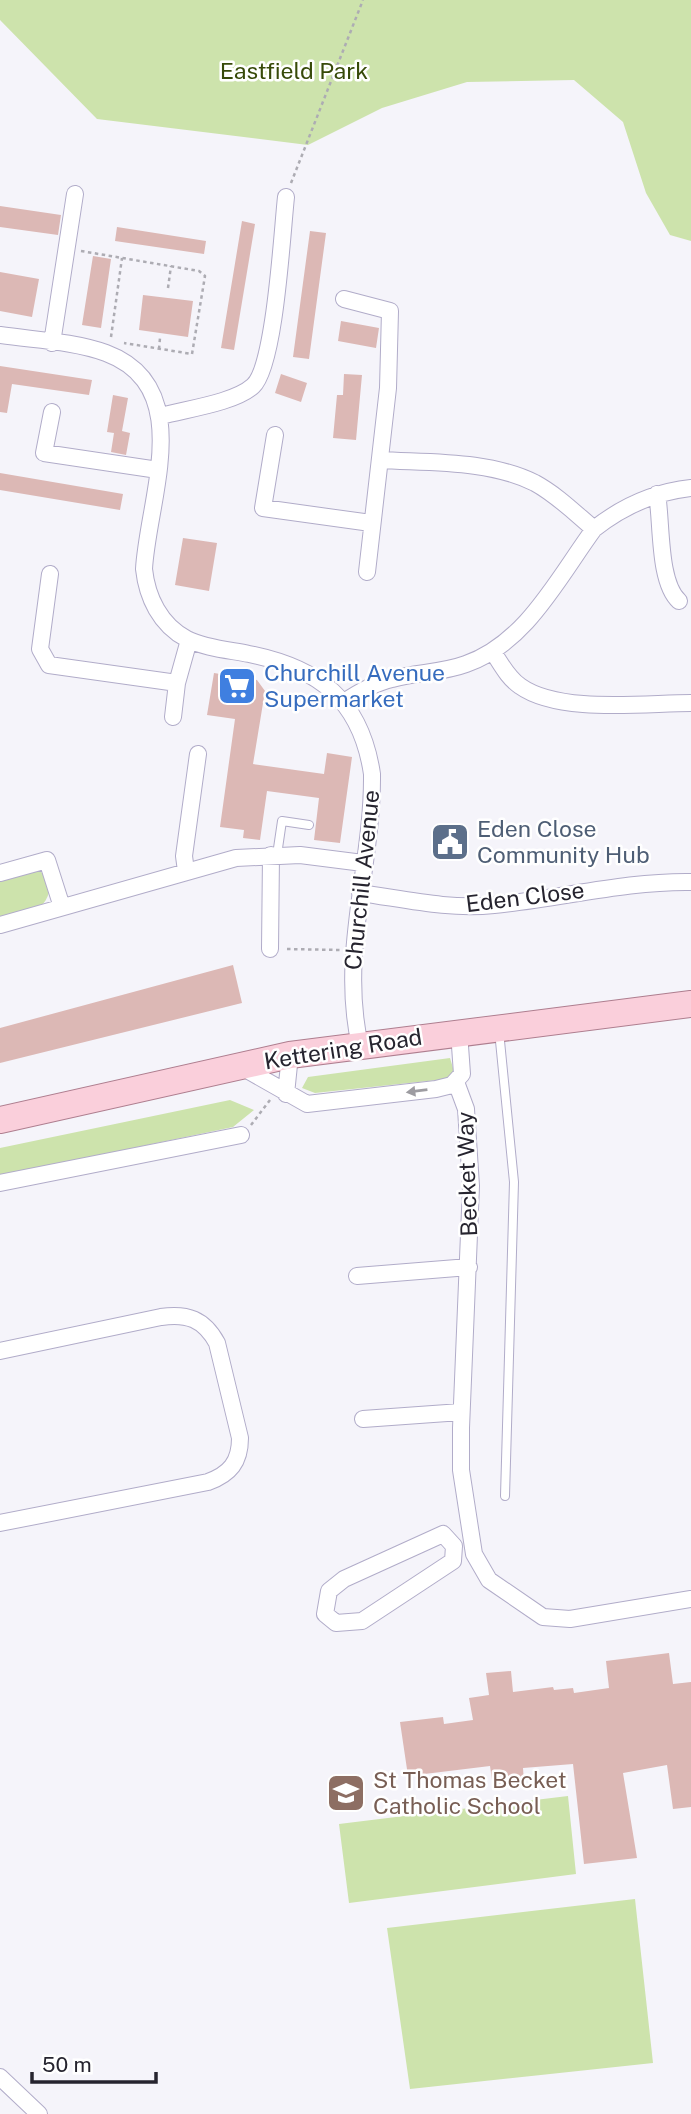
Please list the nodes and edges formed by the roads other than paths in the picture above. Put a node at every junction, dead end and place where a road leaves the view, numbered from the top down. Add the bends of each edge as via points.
1 (75, 194) dead end
2 (286, 197) road end
3 (344, 299) dead end
4 (0, 335) edge
5 (52, 343) junction
6 (52, 412) dead end
7 (161, 416) junction
8 (275, 435) dead end
9 (380, 460) junction
10 (158, 470) junction
11 (691, 488) edge
12 (657, 494) junction
13 (372, 523) junction
14 (594, 530) junction
15 (367, 572) dead end
16 (50, 574) dead end
17 (685, 603) edge
18 (189, 640) junction
19 (493, 652) junction
20 (177, 683) junction
21 (344, 702) junction
22 (691, 703) edge
23 (173, 717) dead end
24 (198, 754) dead end
25 (309, 825) dead end
26 (274, 855) junction
27 (363, 863) junction
28 (186, 871) junction
29 (0, 873) edge
30 (691, 882) edge
31 (360, 892) junction
32 (62, 907) junction
33 (0, 925) edge
34 (270, 949) road end
35 (691, 1004) edge
36 (498, 1028) junction
37 (459, 1032) junction
38 (360, 1045) junction
39 (290, 1055) junction
40 (238, 1066) junction
41 (456, 1082) junction
42 (288, 1095) junction
43 (0, 1120) edge
44 (242, 1135) road end
45 (0, 1183) edge
46 (469, 1267) junction
47 (358, 1276) dead end
48 (0, 1351) edge
49 (461, 1412) junction
50 (363, 1419) dead end
51 (505, 1496) dead end
52 (0, 1523) edge
53 (469, 1536) junction
54 (454, 1546) junction
55 (691, 1599) edge
56 (0, 2077) edge
57 (39, 2114) edge

1 - 5 street
2 - 7 street via 261,375 243,392
3 - 9 street via 390,311
4 - 5 street, Churchill Avenue
5 - 7 street, Churchill Avenue via 120,359 151,391
6 - 10 street via 44,453
7 - 10 street, Churchill Avenue
8 - 13 street via 263,508
9 - 13 street
9 - 14 street via 515,475 555,495
10 - 18 street, Churchill Avenue via 145,552 146,584 158,612
11 - 12 street
12 - 14 street via 628,506
12 - 17 street via 666,577 673,595
13 - 15 street
14 - 19 street via 518,631
16 - 20 street via 40,649 49,666
18 - 20 street
18 - 21 street, Churchill Avenue via 294,666
19 - 21 street via 443,671 392,678
19 - 22 street via 518,685 554,699 589,704
20 - 23 street
21 - 27 street, Churchill Avenue via 363,735 372,774
24 - 28 street via 184,856
25 - 26 lane via 282,821
26 - 27 street
26 - 28 street via 236,858
26 - 34 street
27 - 31 street, Churchill Avenue
28 - 32 street
29 - 32 street via 47,860
30 - 31 street, Eden Close via 601,887 492,906 445,906
31 - 38 street, Churchill Avenue via 352,1004
32 - 33 street
35 - 36 main road, Kettering Road
36 - 37 main road, Kettering Road
36 - 51 lane via 509,1106 515,1212
37 - 38 main road, Kettering Road
37 - 41 street via 464,1068
38 - 39 main road, Kettering Road
39 - 40 main road, Kettering Road
39 - 42 street
40 - 42 street
40 - 43 main road, Kettering Road
41 -> 42 street via 436,1089 313,1105
41 - 46 street, Becket Way via 465,1102 469,1136
44 - 45 street
46 - 47 street, Becket Way
46 - 49 street, Becket Way
48 - 52 street via 162,1317 191,1317 210,1331 217,1343 240,1451 229,1472 208,1482
49 - 50 street
49 - 53 street, Becket Way via 461,1470
53 - 54 street
53 - 55 street, Becket Way via 489,1580 542,1617 570,1619
54 - 54 street via 453,1561 362,1622 336,1623 325,1614 329,1591 344,1579 443,1534
56 - 57 street

